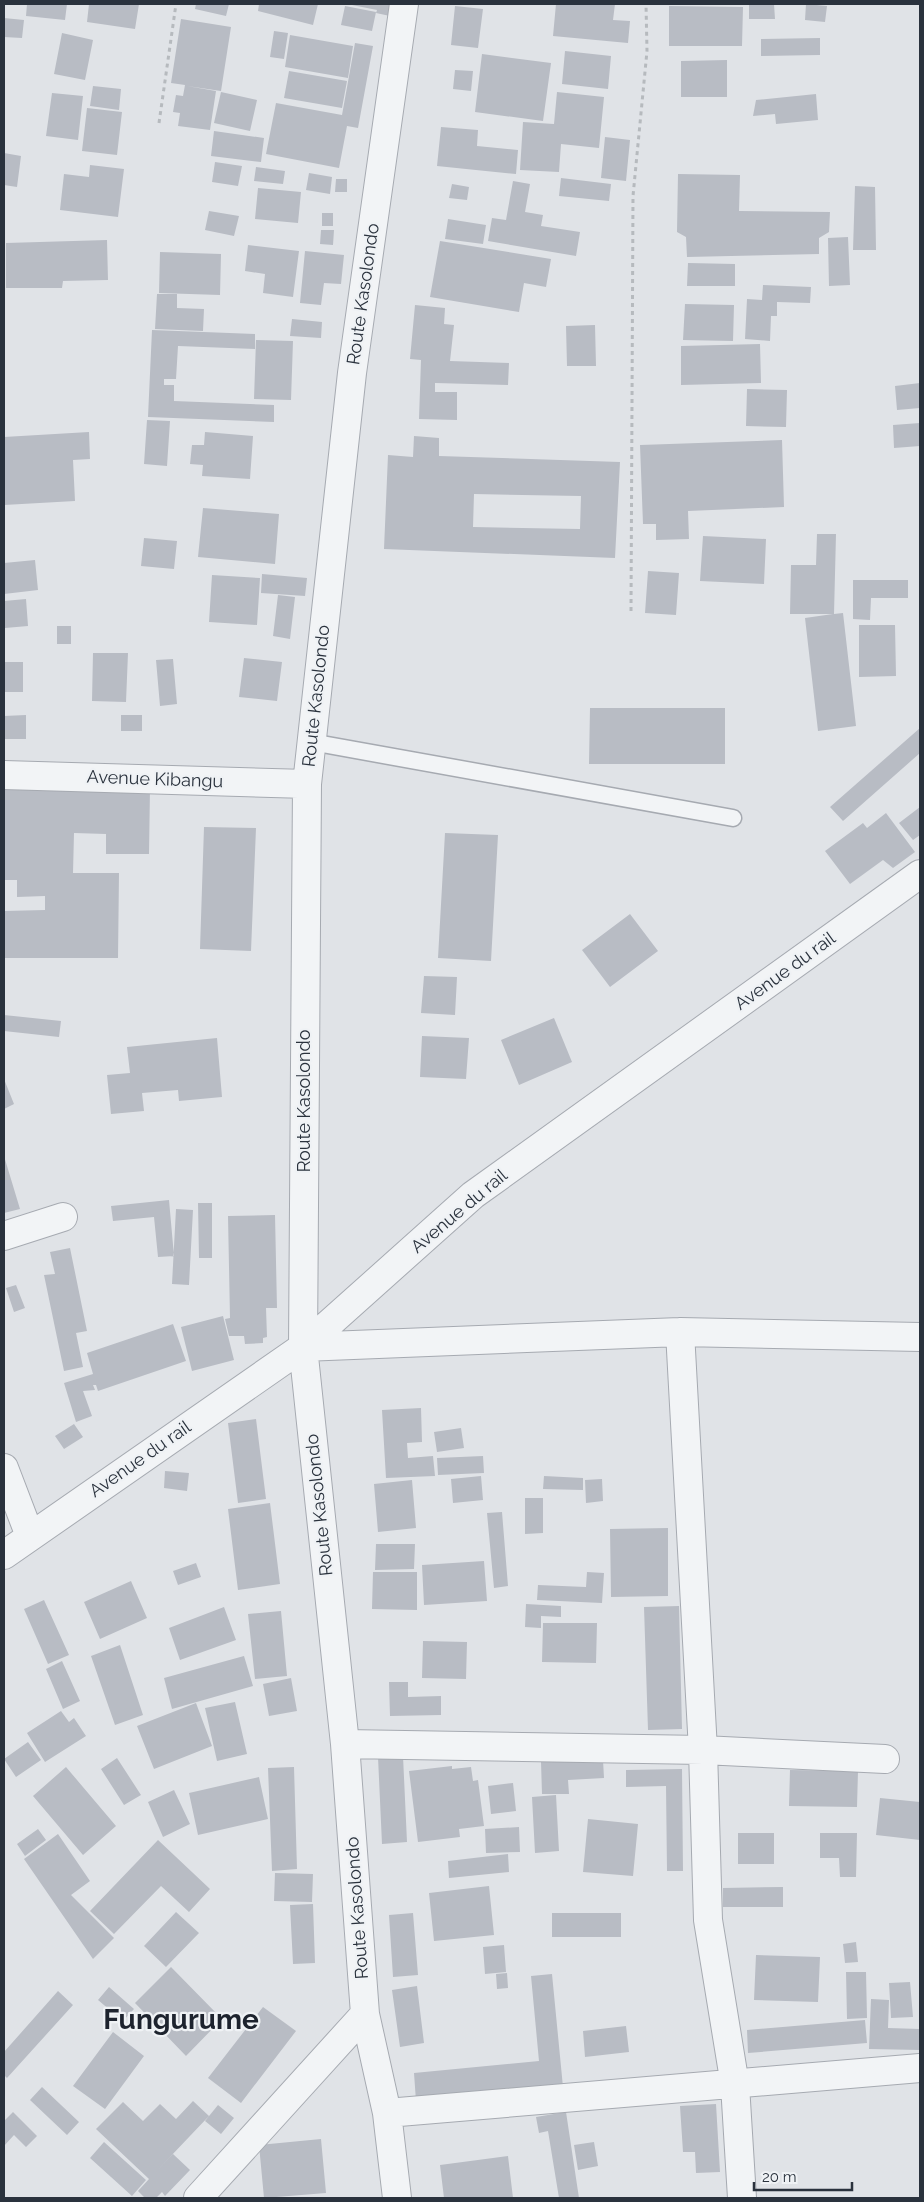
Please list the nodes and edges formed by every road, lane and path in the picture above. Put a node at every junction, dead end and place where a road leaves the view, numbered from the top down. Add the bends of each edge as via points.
1 (176, 4) edge
2 (404, 4) edge
3 (646, 4) edge
4 (158, 123) dead end
5 (631, 611) dead end
6 (311, 742) junction
7 (4, 775) edge
8 (307, 784) junction
9 (733, 818) dead end
10 (920, 874) edge
11 (63, 1217) dead end
12 (4, 1236) edge
13 (680, 1332) junction
14 (920, 1337) edge
15 (303, 1347) junction
16 (4, 1468) edge
17 (30, 1536) junction
18 (4, 1555) edge
19 (344, 1744) junction
20 (703, 1750) junction
21 (885, 1759) dead end
22 (365, 2014) junction
23 (920, 2068) edge
24 (735, 2085) junction
25 (387, 2113) junction
26 (198, 2198) edge
27 (397, 2198) edge
28 (742, 2198) edge

1 - 4 path
2 - 6 street, Route Kasolondo via 352,373
3 - 5 path via 647,51 633,196
6 - 8 street, Route Kasolondo
6 - 9 lane
7 - 8 street, Avenue Kibangu
8 - 15 street, Route Kasolondo
10 - 15 street, Avenue du rail via 473,1195
11 - 12 street
13 - 14 street
13 - 15 street
13 - 20 street
15 - 17 street, Avenue du rail
15 - 19 street, Route Kasolondo
16 - 17 street
17 - 18 street, Avenue du rail
19 - 20 street
19 - 22 street, Route Kasolondo
20 - 21 street
20 - 24 street via 708,1920
22 - 25 street, Route Kasolondo
22 - 26 street
23 - 24 street
24 - 25 street
24 - 28 street
25 - 27 street, Route Kasolondo

